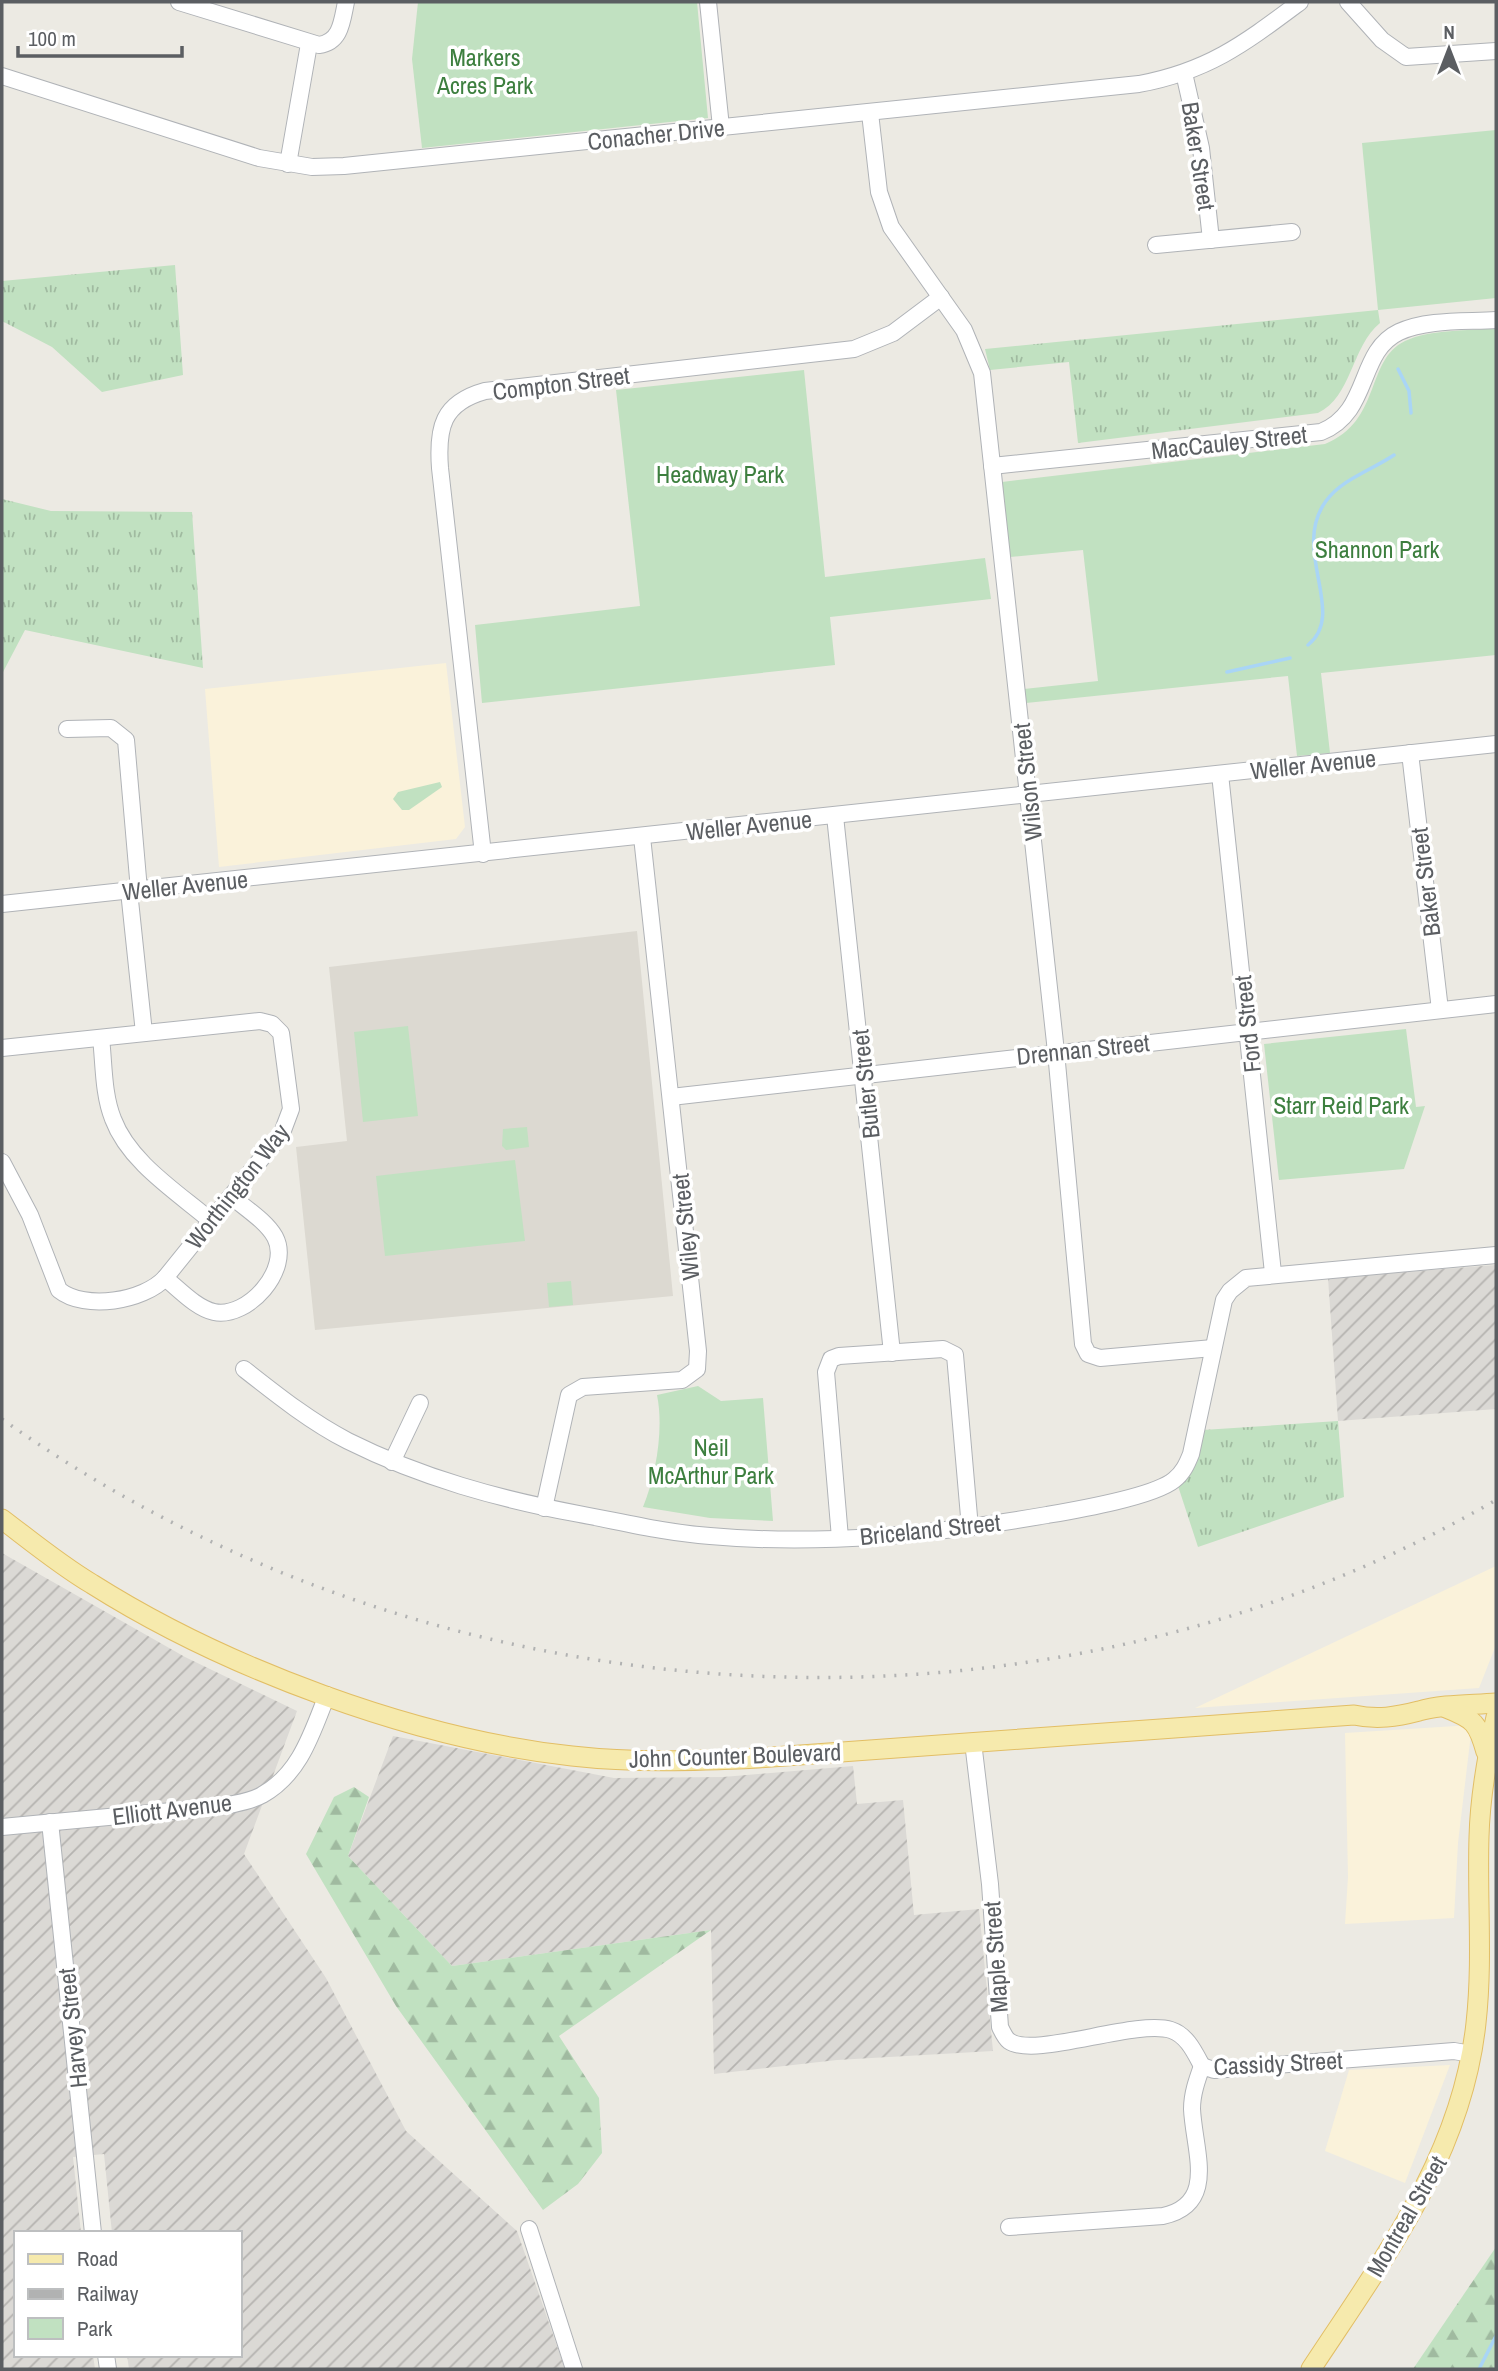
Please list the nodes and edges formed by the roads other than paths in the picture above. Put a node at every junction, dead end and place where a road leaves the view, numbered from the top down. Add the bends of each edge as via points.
1 (179, 2) edge
2 (346, 2) edge
3 (708, 2) edge
4 (1300, 2) edge
5 (1348, 2) edge
6 (309, 44) junction
7 (1496, 51) edge
8 (1184, 73) junction
9 (2, 76) edge
10 (870, 113) junction
11 (721, 127) junction
12 (288, 164) junction
13 (1292, 232) dead end
14 (1211, 240) junction
15 (1156, 245) dead end
16 (942, 298) junction
17 (1496, 320) edge
18 (992, 466) junction
19 (67, 729) dead end
20 (1496, 744) edge
21 (1410, 753) junction
22 (1220, 774) junction
23 (1028, 795) junction
24 (835, 816) junction
25 (642, 837) junction
26 (483, 854) junction
27 (134, 890) junction
28 (2, 904) edge
29 (1496, 1004) edge
30 (1440, 1010) junction
31 (1248, 1031) junction
32 (144, 1033) junction
33 (101, 1038) junction
34 (2, 1048) edge
35 (1056, 1052) junction
36 (864, 1073) junction
37 (671, 1097) junction
38 (2, 1162) edge
39 (231, 1196) junction
40 (211, 1221) junction
41 (1496, 1255) edge
42 (1273, 1273) junction
43 (165, 1278) junction
44 (1213, 1348) junction
45 (892, 1353) junction
46 (244, 1369) dead end
47 (420, 1403) dead end
48 (392, 1462) junction
49 (544, 1508) junction
50 (2, 1519) edge
51 (970, 1528) junction
52 (840, 1538) junction
53 (327, 1695) junction
54 (1496, 1703) edge
55 (1446, 1708) junction
56 (1496, 1717) edge
57 (973, 1742) junction
58 (1487, 1757) junction
59 (50, 1822) junction
60 (2, 1827) edge
61 (1471, 2054) junction
62 (1202, 2066) junction
63 (1009, 2227) dead end
64 (529, 2229) dead end
65 (93, 2231) edge
66 (574, 2369) edge
67 (1311, 2369) edge

1 - 6 street
2 - 6 street via 333,41
3 - 11 street
4 - 8 street, Conacher Drive via 1239,48
5 - 7 street via 1382,40 1406,57
6 - 12 street
8 - 10 street, Conacher Drive via 1139,84
8 - 14 street, Baker Street via 1201,148
9 - 12 street, Conacher Drive
10 - 11 street, Conacher Drive
10 - 16 street, Wilson Street via 882,209
11 - 12 street, Conacher Drive via 344,166
13 - 14 street
14 - 15 street
16 - 18 street, Wilson Street via 978,358
16 - 26 street, Compton Street via 893,333 854,349 485,391 467,396 448,413 441,429 440,468
17 - 18 street, MacCauley Street via 1420,326 1389,338 1374,357 1351,410 1338,424 1321,432
18 - 23 street, Wilson Street
19 - 27 street via 111,727 126,740
20 - 21 street, Weller Avenue
21 - 22 street, Weller Avenue
21 - 30 street, Baker Street
22 - 23 street, Weller Avenue
22 - 31 street, Ford Street
23 - 24 street, Weller Avenue
23 - 35 street, Wilson Street
24 - 25 street, Weller Avenue
24 - 36 street, Butler Street
25 - 26 street, Weller Avenue
25 - 37 street, Wiley Street
26 - 27 street, Weller Avenue
27 - 28 street, Weller Avenue
27 - 32 street
29 - 30 street, Drennan Street
30 - 31 street, Drennan Street
31 - 35 street, Drennan Street
31 - 42 street, Ford Street
32 - 33 street, Worthington Way
32 - 39 street, Worthington Way via 260,1021 281,1033 289,1122
33 - 34 street, Worthington Way
33 - 40 street via 108,1101 119,1132 137,1157
35 - 36 street, Drennan Street
35 - 44 street, Wilson Street via 1083,1344 1088,1354 1100,1358
36 - 37 street, Drennan Street
36 - 45 street, Butler Street
37 - 49 street, Wiley Street via 697,1369 682,1380 583,1387 569,1395
38 - 43 street, Worthington Way via 30,1215 53,1279 67,1296 96,1301 135,1296
39 - 40 street, Worthington Way
39 - 43 street via 273,1233 278,1249 274,1274 249,1303 228,1312 202,1307
40 - 43 street, Worthington Way
41 - 42 street, Briceland Street
42 - 44 street, Briceland Street via 1246,1278 1230,1291
44 - 51 street, Briceland Street via 1191,1454 1186,1468 1173,1481 1153,1491 1061,1513
45 - 51 street via 943,1349 955,1355
45 - 52 street via 839,1356 827,1366
46 - 48 street, Briceland Street via 305,1415
47 - 48 street
48 - 49 street, Briceland Street via 474,1492
49 - 52 street, Briceland Street via 709,1536
50 - 53 main road, John Counter Boulevard via 90,1584 141,1613 203,1646
51 - 52 street, Briceland Street
53 - 57 main road, John Counter Boulevard via 484,1742 617,1760 758,1758
53 - 59 street, Elliott Avenue via 305,1752 280,1782 261,1796 225,1806
54 - 55 main road, John Counter Boulevard
55 - 57 main road, John Counter Boulevard via 1367,1708 1354,1715
55 - 58 main road via 1466,1716 1479,1728
56 - 58 main road, Montreal Street
57 - 62 street, Maple Street via 990,1884 1000,2027 1008,2040 1038,2044 1172,2030 1189,2042
58 - 61 main road, Montreal Street via 1479,1835 1478,1999
59 - 60 street, Elliott Avenue
59 - 65 street, Harvey Street
61 - 62 street, Cassidy Street via 1454,2051 1214,2070
61 - 67 main road, Montreal Street via 1453,2125 1427,2189
62 - 63 street, Cassidy Street via 1192,2107 1199,2184 1180,2213
64 - 66 street

